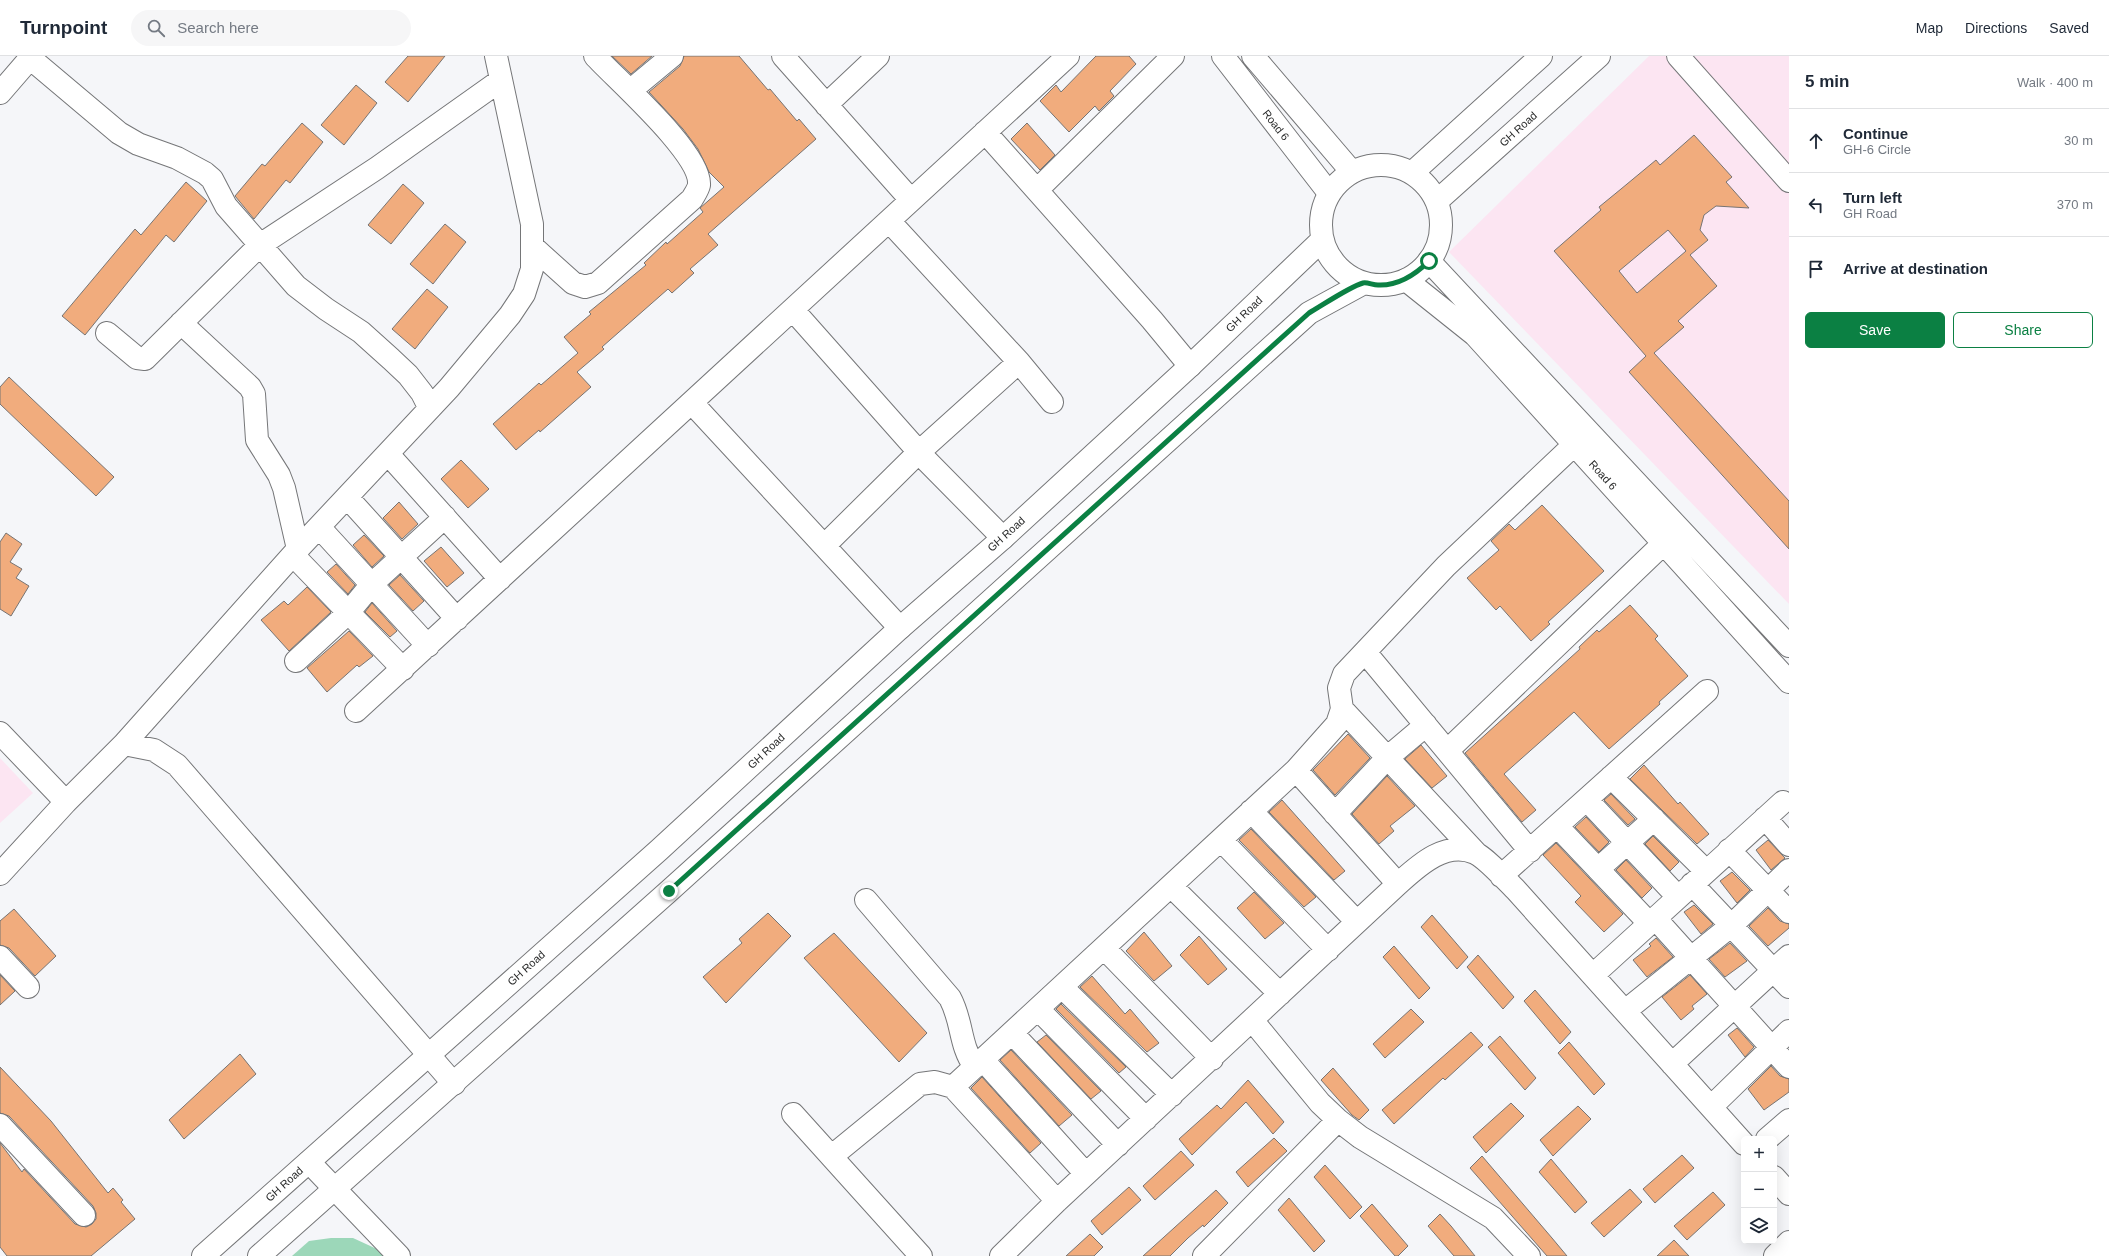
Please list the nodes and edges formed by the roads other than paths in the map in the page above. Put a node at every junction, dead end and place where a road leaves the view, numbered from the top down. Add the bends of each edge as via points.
1 (496, 56) edge
2 (595, 56) edge
3 (672, 56) edge
4 (783, 56) edge
5 (878, 56) edge
6 (1068, 56) edge
7 (1223, 56) edge
8 (1253, 56) edge
9 (1541, 56) edge
10 (1599, 56) edge
11 (1678, 56) edge
12 (31, 57) edge
13 (1167, 58) edge
14 (501, 80) junction
15 (2, 85) edge
16 (631, 90) junction
17 (826, 105) junction
18 (985, 132) junction
19 (1352, 172) junction
20 (1412, 174) junction
21 (1789, 181) edge
22 (1037, 190) junction
23 (1329, 194) junction
24 (911, 200) junction
25 (1436, 201) junction
26 (889, 221) junction
27 (1322, 240) junction
28 (260, 245) junction
29 (533, 247) junction
30 (1429, 261) junction
31 (1406, 280) junction
32 (1364, 283) junction
33 (793, 310) junction
34 (181, 323) junction
35 (107, 333) dead end
36 (1019, 362) junction
37 (1190, 366) junction
38 (1052, 402) dead end
39 (692, 403) junction
40 (429, 407) junction
41 (1575, 444) junction
42 (919, 452) junction
43 (388, 454) junction
44 (347, 497) junction
45 (445, 517) junction
46 (319, 527) junction
47 (1003, 538) junction
48 (1664, 543) junction
49 (825, 545) junction
50 (295, 552) junction
51 (400, 556) junction
52 (500, 579) junction
53 (372, 584) junction
54 (348, 613) junction
55 (457, 619) junction
56 (900, 628) junction
57 (428, 646) junction
58 (1789, 646) edge
59 (1365, 652) junction
60 (296, 661) dead end
61 (403, 669) junction
62 (1789, 682) edge
63 (1707, 691) dead end
64 (1342, 709) junction
65 (356, 711) dead end
66 (1426, 725) junction
67 (0, 733) edge
68 (124, 744) junction
69 (1447, 750) junction
70 (1387, 758) junction
71 (1296, 770) junction
72 (1611, 777) junction
73 (1587, 800) junction
74 (66, 802) junction
75 (1783, 802) dead end
76 (1251, 811) junction
77 (1335, 814) junction
78 (1765, 818) junction
79 (1654, 819) junction
80 (1557, 826) junction
81 (1221, 840) junction
82 (1628, 843) junction
83 (1789, 845) edge
84 (1729, 850) junction
85 (1530, 851) junction
86 (1476, 853) junction
87 (1598, 869) junction
88 (1789, 870) edge
89 (0, 874) edge
90 (1501, 876) junction
91 (1398, 884) junction
92 (1692, 884) junction
93 (1171, 886) junction
94 (1767, 889) junction
95 (866, 900) dead end
96 (1789, 912) edge
97 (1652, 920) junction
98 (1357, 922) junction
99 (1732, 925) junction
100 (1104, 948) junction
101 (1328, 950) junction
102 (0, 957) edge
103 (1692, 957) junction
104 (1782, 963) edge
105 (1593, 974) junction
106 (28, 987) dead end
107 (1062, 987) junction
108 (1789, 987) edge
109 (1280, 994) junction
110 (1735, 1006) junction
111 (1038, 1009) junction
112 (1625, 1011) junction
113 (1252, 1020) junction
114 (1789, 1031) edge
115 (1012, 1033) junction
116 (1772, 1048) junction
117 (428, 1055) junction
118 (1212, 1059) junction
119 (979, 1064) junction
120 (1672, 1064) junction
121 (1789, 1067) edge
122 (454, 1084) junction
123 (953, 1087) junction
124 (1172, 1095) junction
125 (1711, 1107) junction
126 (793, 1114) dead end
127 (1146, 1119) junction
128 (1338, 1120) junction
129 (1789, 1120) edge
130 (0, 1125) edge
131 (1770, 1136) edge
132 (1741, 1141) edge
133 (1118, 1145) junction
134 (832, 1156) junction
135 (309, 1162) junction
136 (1086, 1174) junction
137 (1777, 1180) edge
138 (335, 1188) junction
139 (1789, 1194) edge
140 (1057, 1201) junction
141 (84, 1215) dead end
142 (1789, 1242) edge
143 (203, 1256) edge
144 (259, 1256) edge
145 (400, 1256) edge
146 (920, 1256) edge
147 (1001, 1256) edge
148 (1204, 1256) edge
149 (1529, 1256) edge
150 (1775, 1256) edge

1 - 14 street
2 - 16 street
3 - 16 street
4 - 17 street
5 - 17 street
6 - 18 street
7 - 23 street, Road 6
8 - 19 street
9 - 20 street
10 - 25 street, GH Road
11 - 21 street
12 - 15 street
12 - 28 street via 119,133 205,173 212,180 226,206
13 - 22 street
14 - 28 street via 377,168
14 - 29 street via 532,224
16 - 29 street via 676,141 697,174 699,186 692,199 598,283 585,287 573,283
17 - 24 street
18 - 22 street
18 - 24 street
19 - 20 street via 1372,165 1393,166
19 - 23 street via 1339,181
20 - 25 street via 1422,181
22 - 37 street
23 - 27 street via 1320,224
24 - 26 street
25 - 30 street via 1441,216 1441,232 1437,247
26 - 33 street
26 - 36 street
27 - 32 street via 1331,258 1345,274
27 - 37 street, GH Road
28 - 34 street
28 - 40 street via 296,286 361,332 408,375
29 - 40 street via 532,269 524,294 449,388
30 - 31 street via 1419,272
30 - 58 street, Road 6
31 - 32 street via 1393,284
31 - 41 street, Road 6 via 1475,335
32 - 122 street via 1309,313
33 - 39 street
33 - 42 street
34 - 35 street via 145,359 141,359
34 - 50 street via 250,387 254,394 257,440 279,475 284,488
36 - 38 street
36 - 42 street
37 - 47 street, GH Road
39 - 49 street
39 - 52 street
40 - 43 street
41 - 48 street, Road 6
41 - 59 street via 1446,566
42 - 47 street
42 - 49 street
43 - 44 street
43 - 45 street
44 - 46 street
44 - 51 street
45 - 51 street
45 - 52 street
46 - 50 street
46 - 53 street
47 - 56 street, GH Road
48 - 62 street, Road 6
48 - 69 street
49 - 56 street
50 - 54 street
50 - 68 street
51 - 53 street
51 - 55 street
52 - 55 street
53 - 54 street
53 - 57 street
54 - 60 street
54 - 61 street
55 - 57 street
56 - 117 street, GH Road via 659,850
57 - 61 street
59 - 64 street via 1344,674 1339,688
59 - 66 street
61 - 65 street
63 - 72 street
64 - 70 street
64 - 71 street via 1337,724
66 - 69 street
66 - 70 street
67 - 74 street
68 - 74 street
68 - 117 street via 154,750 177,765
69 - 85 street
70 - 77 street
70 - 86 street
71 - 76 street
71 - 77 street
72 - 73 street
72 - 79 street
73 - 80 street
73 - 82 street
74 - 89 street
75 - 78 street
76 - 81 street
76 - 98 street
77 - 91 street
78 - 83 street
78 - 84 street
79 - 82 street
79 - 92 street
80 - 85 street
80 - 87 street
81 - 93 street
81 - 101 street
82 - 87 street
82 - 92 street
84 - 92 street
84 - 94 street
85 - 90 street
86 - 90 street
86 - 91 street via 1455,849 1441,853 1424,861
87 - 97 street
88 - 94 street
90 - 105 street
91 - 98 street
92 - 97 street
92 - 99 street
93 - 100 street
93 - 109 street
94 - 96 street
94 - 99 street
95 - 119 street via 950,998 956,1010 966,1055
97 - 103 street
97 - 105 street
98 - 101 street
99 - 103 street
99 - 104 street
100 - 107 street
100 - 118 street
101 - 109 street
102 - 106 street
103 - 110 street
103 - 112 street
104 - 108 street
104 - 110 street
105 - 112 street
107 - 111 street
107 - 124 street
109 - 113 street
110 - 116 street
110 - 120 street
111 - 115 street
111 - 127 street
112 - 120 street
113 - 118 street
113 - 128 street via 1320,1103
114 - 116 street
115 - 119 street
115 - 133 street
116 - 121 street
116 - 125 street
117 - 122 street
117 - 135 street, GH Road
118 - 124 street
119 - 123 street
119 - 136 street
120 - 125 street
122 - 138 street
123 - 134 street via 935,1082 920,1084
123 - 140 street
124 - 127 street
125 - 132 street
126 - 134 street
127 - 133 street
128 - 148 street
128 - 149 street via 1360,1137 1493,1218
129 - 131 street
130 - 141 street
133 - 136 street
134 - 146 street
135 - 138 street
135 - 143 street, GH Road
136 - 140 street
137 - 139 street
138 - 144 street
138 - 145 street
140 - 147 street
142 - 150 street

